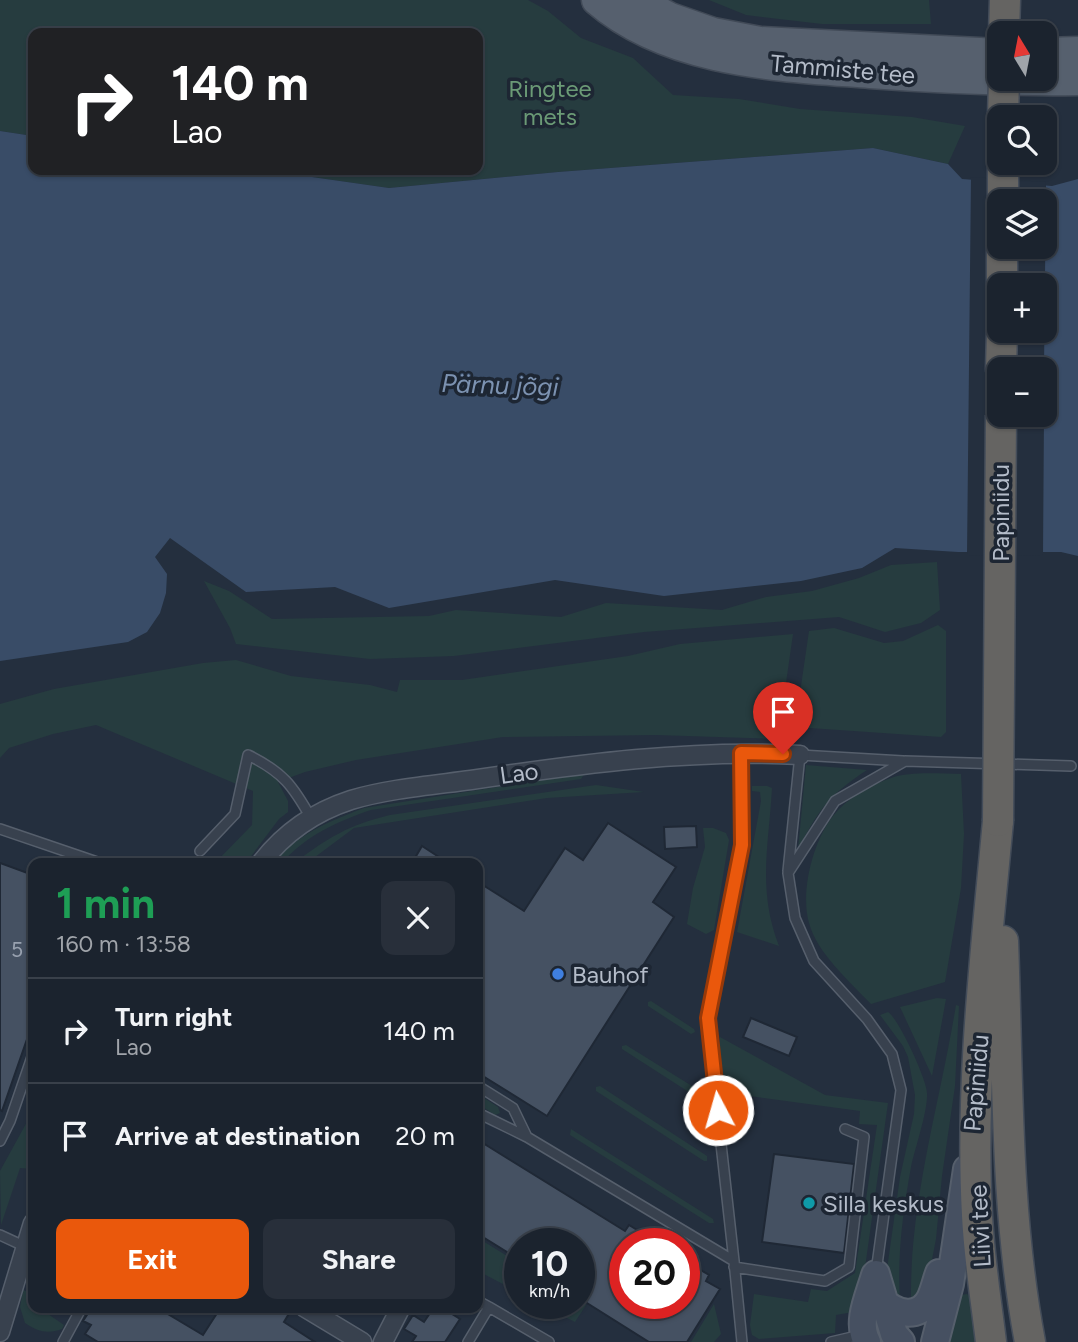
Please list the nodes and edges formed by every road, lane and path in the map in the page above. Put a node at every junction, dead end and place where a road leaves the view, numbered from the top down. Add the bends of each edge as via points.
1 (584, 0) edge
2 (616, 5) edge
3 (1078, 52) edge
4 (987, 53) edge
5 (1057, 53) edge
6 (1078, 80) edge
7 (1001, 427) edge
8 (741, 753) junction
9 (800, 755) junction
10 (905, 761) junction
11 (1071, 766) dead end
12 (311, 818) junction
13 (998, 821) junction
14 (0, 830) edge
15 (200, 851) dead end
16 (85, 858) edge
17 (265, 858) edge
18 (788, 873) junction
19 (28, 1069) edge
20 (483, 1089) edge
21 (977, 1109) junction
22 (483, 1116) edge
23 (845, 1129) dead end
24 (527, 1138) junction
25 (0, 1141) edge
26 (959, 1219) junction
27 (0, 1236) edge
28 (28, 1240) edge
29 (26, 1247) junction
30 (734, 1264) junction
31 (876, 1274) junction
32 (883, 1300) junction
33 (483, 1304) edge
34 (489, 1307) junction
35 (79, 1313) edge
36 (314, 1313) edge
37 (398, 1313) edge
38 (0, 1332) edge
39 (865, 1338) edge
40 (1029, 1341) edge
41 (63, 1342) edge
42 (362, 1342) edge
43 (383, 1342) edge
44 (468, 1342) edge
45 (549, 1342) edge
46 (742, 1342) edge
47 (831, 1342) edge
48 (901, 1342) edge
49 (935, 1342) edge
50 (991, 1342) edge

1 - 2 main road
2 - 4 main road, Tammiste tee via 760,42
2 - 6 main road, Tammiste tee via 662,38 738,60 902,75
3 - 5 main road
7 - 13 highway, Papiniidu, bridge
8 - 9 street, Lao
8 - 12 street, Lao via 574,765 425,787 352,800
8 - 30 lane via 742,845 708,1018
9 - 10 lane
9 - 18 lane
10 - 11 lane
10 - 18 lane via 835,801
12 - 15 lane via 293,786 272,767 248,755 235,814
12 - 17 street, Lao via 275,844
13 - 21 highway, Papiniidu
13 - 40 highway, Papiniidu via 1009,1164
14 - 16 lane
18 - 31 lane via 795,918 814,961 892,1054 901,1090
19 - 25 lane
20 - 24 lane via 513,1108
21 - 26 main road, Papiniidu
21 - 50 highway, Liivi tee via 976,1214
22 - 24 lane
23 - 30 lane via 864,1137 849,1267 825,1281
24 - 30 lane
26 - 32 main road via 929,1302 908,1314 891,1309
26 - 49 main road, Papiniidu
27 - 29 lane
28 - 29 street
29 - 38 street
30 - 46 lane
31 - 32 main road
31 - 39 main road via 864,1314
32 - 48 main road
33 - 34 lane
34 - 44 lane
34 - 45 lane
35 - 41 lane
36 - 42 street
37 - 43 street
39 - 47 lane

